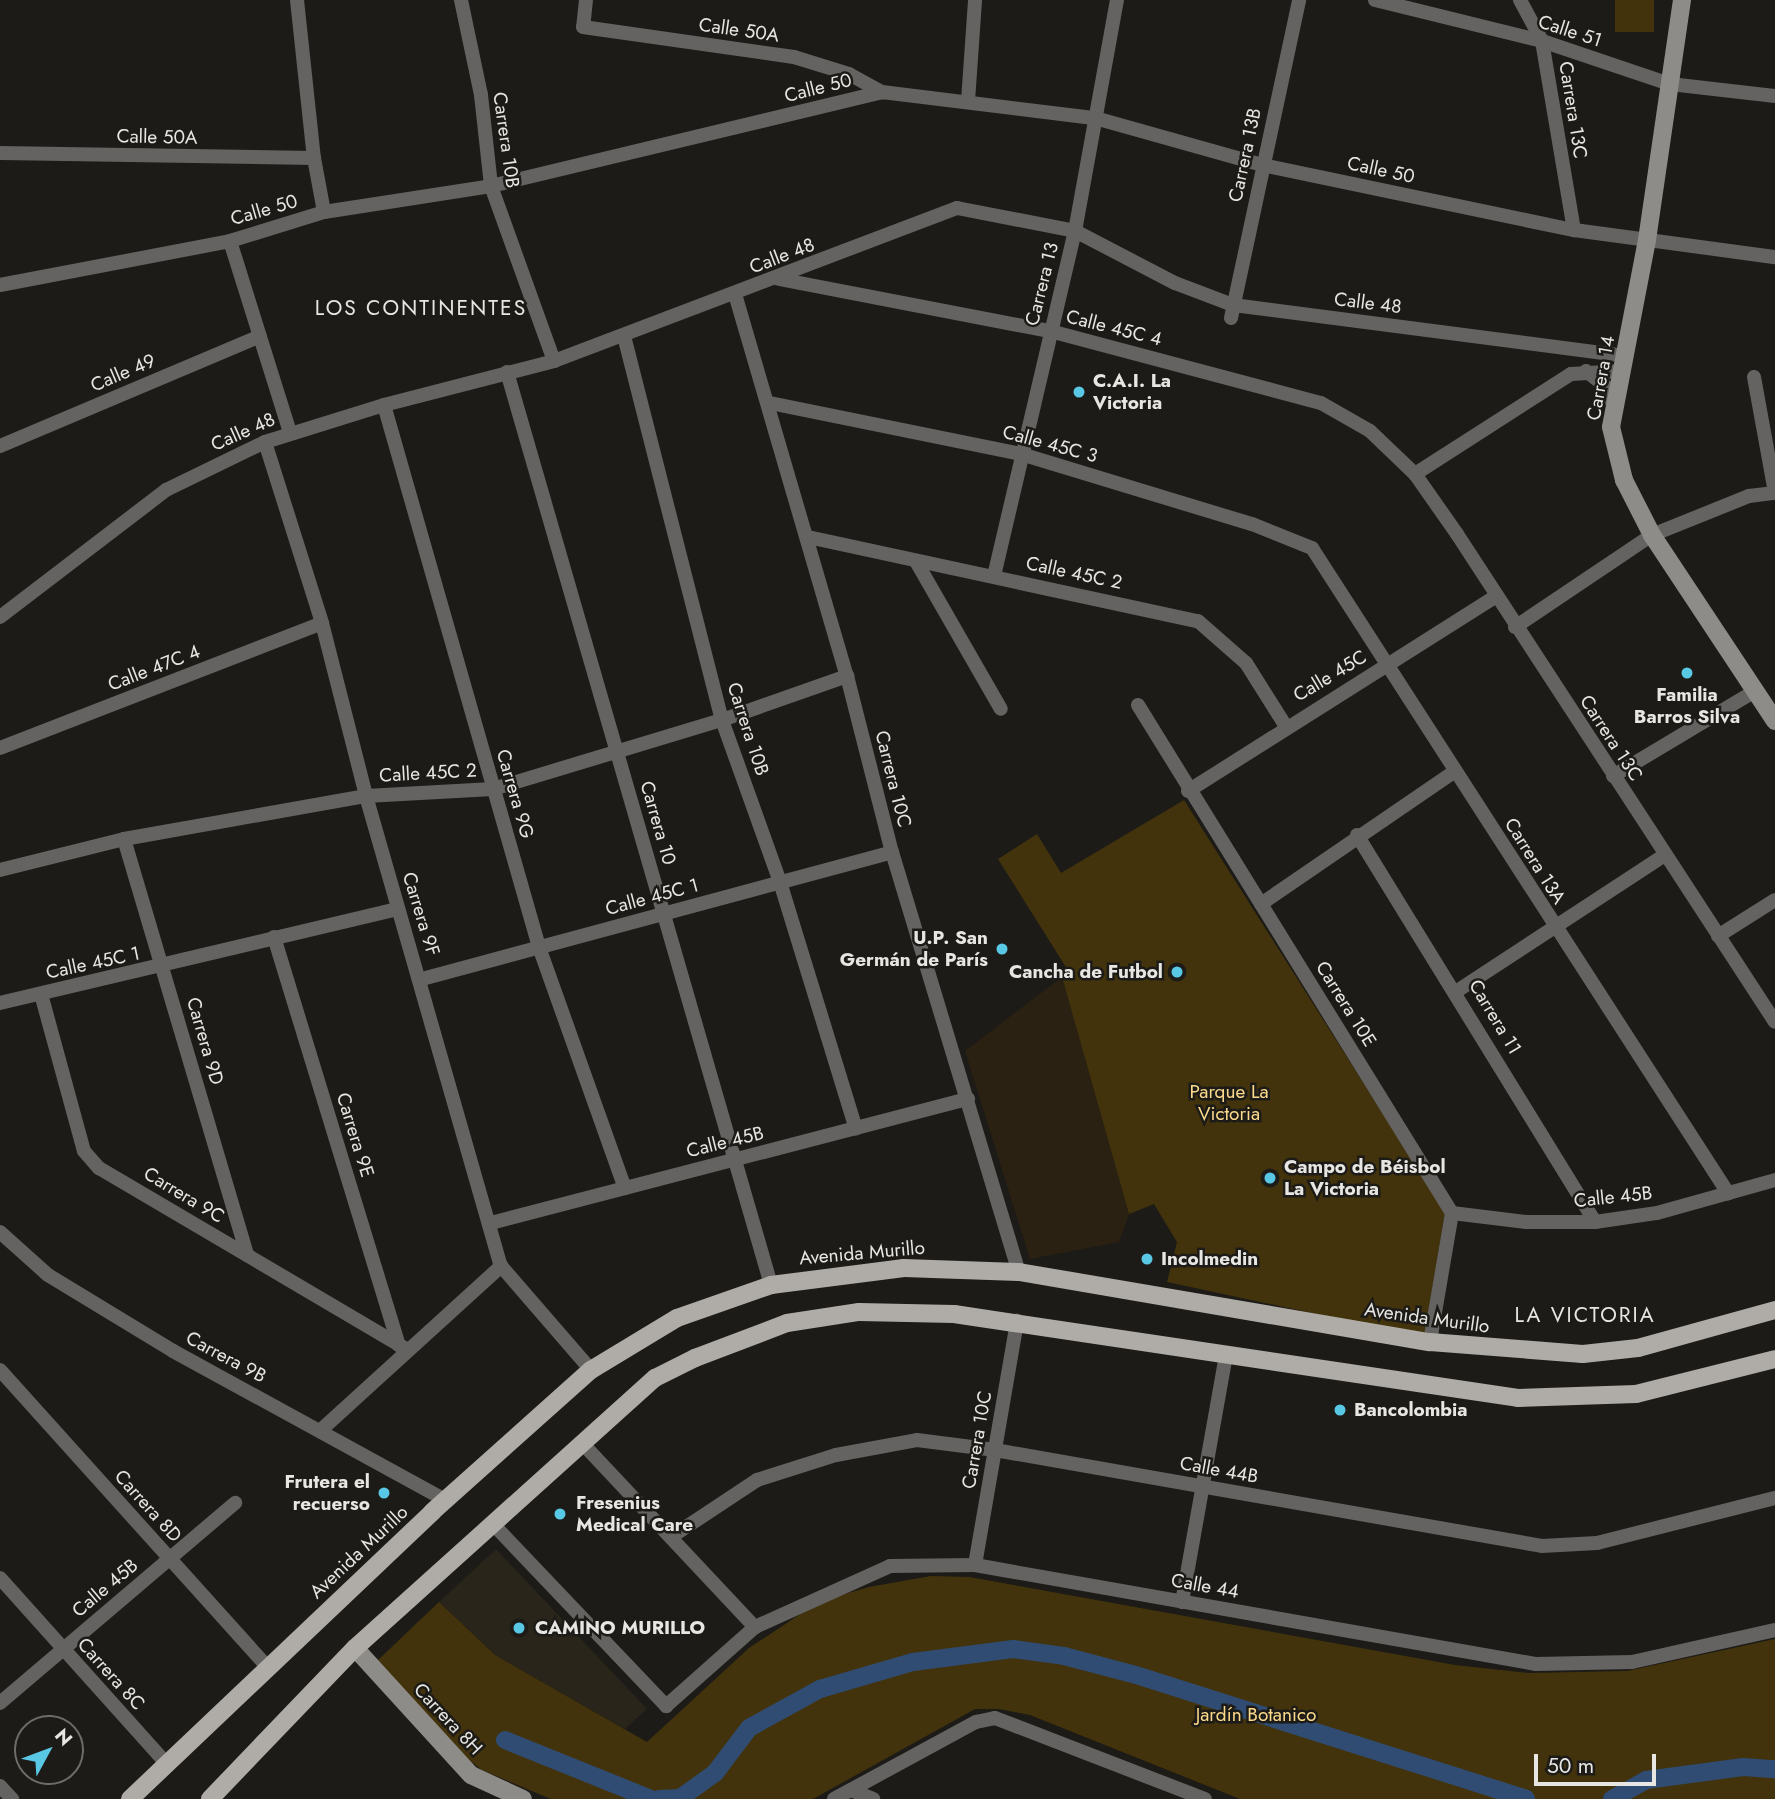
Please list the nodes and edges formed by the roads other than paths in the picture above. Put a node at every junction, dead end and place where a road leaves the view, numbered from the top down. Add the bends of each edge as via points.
1 (296, 0) edge
2 (461, 0) edge
3 (586, 0) edge
4 (975, 0) edge
5 (1117, 0) edge
6 (1299, 0) edge
7 (1375, 0) edge
8 (1520, 0) edge
9 (1682, 0) edge
10 (1542, 41) junction
11 (1670, 84) junction
12 (882, 92) junction
13 (1775, 96) edge
14 (968, 101) junction
15 (1096, 118) junction
16 (0, 153) edge
17 (314, 159) junction
18 (1262, 165) junction
19 (491, 186) junction
20 (324, 212) junction
21 (1573, 230) junction
22 (1075, 231) junction
23 (230, 240) junction
24 (1647, 240) junction
25 (1775, 257) edge
26 (778, 279) junction
27 (0, 285) edge
28 (735, 294) junction
29 (1232, 312) junction
30 (1050, 331) junction
31 (260, 336) junction
32 (624, 336) junction
33 (554, 361) junction
34 (1624, 364) junction
35 (1584, 371) junction
36 (507, 372) junction
37 (1754, 377) dead end
38 (770, 403) junction
39 (384, 405) junction
40 (1615, 408) junction
41 (290, 432) junction
42 (265, 442) junction
43 (0, 446) edge
44 (1021, 454) junction
45 (1415, 474) junction
46 (1775, 492) edge
47 (1652, 536) junction
48 (808, 537) junction
49 (1312, 548) joint
50 (917, 563) junction
51 (994, 576) junction
52 (1495, 597) junction
53 (0, 617) edge
54 (323, 623) junction
55 (1515, 627) junction
56 (1387, 665) junction
57 (847, 676) junction
58 (1755, 691) junction
59 (1138, 705) dead end
60 (1001, 709) dead end
61 (722, 720) junction
62 (1775, 722) edge
63 (1285, 725) junction
64 (0, 748) edge
65 (617, 752) junction
66 (1455, 771) junction
67 (1613, 776) junction
68 (493, 789) junction
69 (1188, 791) junction
70 (366, 796) junction
71 (1357, 835) junction
72 (124, 839) junction
73 (892, 852) junction
74 (1665, 855) junction
75 (0, 870) edge
76 (780, 882) junction
77 (1775, 900) edge
78 (1261, 904) junction
79 (398, 909) junction
80 (664, 914) junction
81 (1553, 925) junction
82 (1718, 936) junction
83 (274, 937) junction
84 (540, 947) junction
85 (164, 967) junction
86 (422, 979) junction
87 (1457, 991) junction
88 (41, 994) junction
89 (0, 1003) edge
90 (1775, 1022) edge
91 (968, 1100) junction
92 (856, 1129) junction
93 (735, 1160) junction
94 (1775, 1180) edge
95 (625, 1188) junction
96 (1728, 1193) junction
97 (1452, 1213) junction
98 (1595, 1222) junction
99 (491, 1223) junction
100 (0, 1232) edge
101 (247, 1255) junction
102 (501, 1266) junction
103 (1020, 1272) junction
104 (771, 1285) junction
105 (1775, 1310) edge
106 (1017, 1321) junction
107 (1430, 1342) junction
108 (404, 1348) junction
109 (1226, 1356) junction
110 (1774, 1362) edge
111 (0, 1370) edge
112 (591, 1370) junction
113 (321, 1430) junction
114 (582, 1443) junction
115 (995, 1450) junction
116 (1202, 1486) junction
117 (1775, 1498) edge
118 (445, 1500) junction
119 (235, 1503) dead end
120 (492, 1523) junction
121 (671, 1537) junction
122 (170, 1558) junction
123 (975, 1565) junction
124 (0, 1578) edge
125 (1182, 1602) junction
126 (755, 1627) junction
127 (1775, 1630) edge
128 (355, 1648) junction
129 (63, 1650) junction
130 (267, 1667) junction
131 (0, 1703) edge
132 (166, 1763) junction
133 (0, 1786) edge
134 (851, 1790) junction
135 (12, 1799) edge
136 (130, 1799) edge
137 (210, 1799) edge
138 (523, 1799) edge
139 (834, 1799) edge
140 (873, 1799) edge
141 (1205, 1799) edge

1 - 17 street
2 - 19 street, Carrera 10B via 481,95
3 - 12 street, Calle 50A via 583,27 794,57 849,74
4 - 14 street
5 - 15 street, Carrera 13
6 - 18 street, Carrera 13B
7 - 10 street, Calle 51
8 - 10 street, Carrera 13C
9 - 11 street, Carrera 14
10 - 11 street, Calle 51
10 - 21 street, Carrera 13C
11 - 13 street, Calle 51
11 - 24 street, Carrera 14
12 - 14 street, Calle 50
12 - 19 street, Calle 50
14 - 15 street, Calle 50
15 - 18 street, Calle 50
15 - 22 street, Carrera 13
16 - 17 street, Calle 50A
17 - 20 street
18 - 21 street, Calle 50
18 - 29 street, Carrera 13B
19 - 20 street, Calle 50
19 - 33 street, Carrera 10B
20 - 23 street, Calle 50
21 - 24 street, Calle 50
22 - 26 street, Calle 48 via 957,208
22 - 29 street, Calle 48
22 - 30 street, Carrera 13
23 - 27 street, Calle 50
23 - 31 street
24 - 25 street, Calle 50
24 - 34 street, Carrera 14
26 - 28 street, Calle 48
26 - 30 street, Calle 45C 4
28 - 32 street, Calle 48
28 - 38 street, Carrera 10C
29 - 34 street, Calle 48
30 - 44 street, Carrera 13
30 - 45 street, Calle 45C 4 via 1321,403 1370,431
31 - 41 street
31 - 43 street, Calle 49
32 - 33 street, Calle 48
32 - 61 street, Carrera 10B
33 - 36 street, Calle 48
34 - 35 street
34 - 40 street, Carrera 14
35 - 40 street via 1605,386
35 - 45 street via 1571,374
36 - 39 street, Calle 48
36 - 65 street, Carrera 10
37 - 46 street
38 - 44 street, Calle 45C 3
38 - 48 street, Carrera 10C
39 - 41 street, Calle 48
39 - 68 street, Carrera 9G
40 - 47 street, Carrera 14 via 1611,427 1624,480
41 - 42 street, Calle 48
42 - 53 street, Calle 48 via 166,490
42 - 54 street, Carrera 9F
44 - 49 street, Calle 45C 3 via 1252,524
44 - 51 street, Carrera 13
45 - 52 street, Carrera 13C
46 - 47 street via 1749,496
47 - 55 street
47 - 58 street, Carrera 14
48 - 50 street, Calle 45C 2
48 - 57 street, Carrera 10C
49 - 56 street, Carrera 13A
50 - 51 street, Calle 45C 2
50 - 60 street
51 - 63 street, Calle 45C 2 via 1198,621 1246,663
52 - 55 street, Carrera 13C
52 - 56 street, Calle 45C
54 - 64 street, Calle 47C 4
54 - 70 street, Carrera 9F
55 - 67 street, Carrera 13C
56 - 63 street, Calle 45C
56 - 66 street, Carrera 13A
57 - 61 street, Calle 45C 2
57 - 73 street, Carrera 10C
58 - 62 street, Carrera 14
58 - 67 street
59 - 69 street, Carrera 10E
61 - 65 street, Calle 45C 2
61 - 76 street, Carrera 10B
63 - 69 street, Calle 45C
65 - 68 street, Calle 45C 2
65 - 80 street, Carrera 10
66 - 71 street
66 - 81 street, Carrera 13A
67 - 74 street, Carrera 13C
68 - 70 street, Calle 45C 2
68 - 84 street, Carrera 9G
69 - 78 street, Carrera 10E
70 - 72 street, Calle 45C 2
70 - 79 street, Carrera 9F
71 - 78 street
71 - 87 street, Carrera 11
72 - 75 street, Calle 45C 2
72 - 85 street, Carrera 9D
73 - 76 street, Calle 45C 1
73 - 91 street, Carrera 10C
74 - 81 street
74 - 82 street, Carrera 13C
76 - 80 street, Calle 45C 1
76 - 92 street, Carrera 10B
77 - 82 street
78 - 97 street, Carrera 10E
79 - 83 street, Calle 45C 1
79 - 86 street, Carrera 9F
80 - 84 street, Calle 45C 1
80 - 93 street, Carrera 10
81 - 87 street
81 - 96 street, Carrera 13A
82 - 90 street, Carrera 13C
83 - 85 street, Calle 45C 1
83 - 108 street, Carrera 9E
84 - 86 street, Calle 45C 1
84 - 95 street, Carrera 9G
85 - 88 street, Calle 45C 1
85 - 101 street, Carrera 9D
86 - 99 street, Carrera 9F
87 - 98 street, Carrera 11
88 - 89 street, Calle 45C 1
88 - 101 street, Carrera 9C via 84,1151 99,1168
91 - 92 street, Calle 45B
91 - 103 street, Carrera 10C
92 - 93 street, Calle 45B
93 - 95 street, Calle 45B
93 - 104 street, Carrera 10
94 - 96 street, Calle 45B
95 - 99 street, Calle 45B
96 - 98 street, Calle 45B via 1657,1213
97 - 98 street, Calle 45B via 1526,1222
97 - 107 street
99 - 102 street, Carrera 9F
100 - 113 street, Carrera 9B via 48,1275 173,1351
101 - 108 street, Carrera 9C
102 - 108 street
102 - 112 street, Carrera 9F
103 - 104 main road, Avenida Murillo via 904,1268
103 - 107 main road, Avenida Murillo
104 - 112 main road, Avenida Murillo via 677,1318
105 - 107 main road, Avenida Murillo via 1609,1353
106 - 109 main road
106 - 114 main road via 907,1311 787,1323 695,1357 655,1378
106 - 115 street, Carrera 10C
108 - 113 street
109 - 110 main road via 1487,1395 1579,1399 1687,1384
109 - 116 street
111 - 122 street, Carrera 8D
112 - 118 main road, Avenida Murillo
113 - 118 street, Carrera 9B
114 - 120 main road
114 - 121 street
115 - 116 street, Calle 44B
115 - 121 street, Calle 44B via 916,1440 836,1455 757,1480
115 - 123 street, Carrera 10C
116 - 117 street, Calle 44B via 1542,1546 1597,1543
116 - 125 street
118 - 130 main road, Avenida Murillo
119 - 122 street, Calle 45B
120 - 126 street, Calle 44 via 666,1706
120 - 128 main road
121 - 126 street
122 - 129 street, Calle 45B
122 - 130 street, Carrera 8D
123 - 125 street, Calle 44
123 - 126 street, Calle 44 via 890,1566
124 - 129 street, Carrera 8C
125 - 127 street, Calle 44 via 1536,1664 1632,1662
128 - 137 main road
128 - 138 street, Carrera 8H via 471,1774
129 - 131 street, Calle 45B
129 - 132 street, Carrera 8C
130 - 132 main road, Avenida Murillo
132 - 136 main road, Avenida Murillo
133 - 135 street
134 - 139 street
134 - 140 street
134 - 141 street via 976,1722 995,1718

